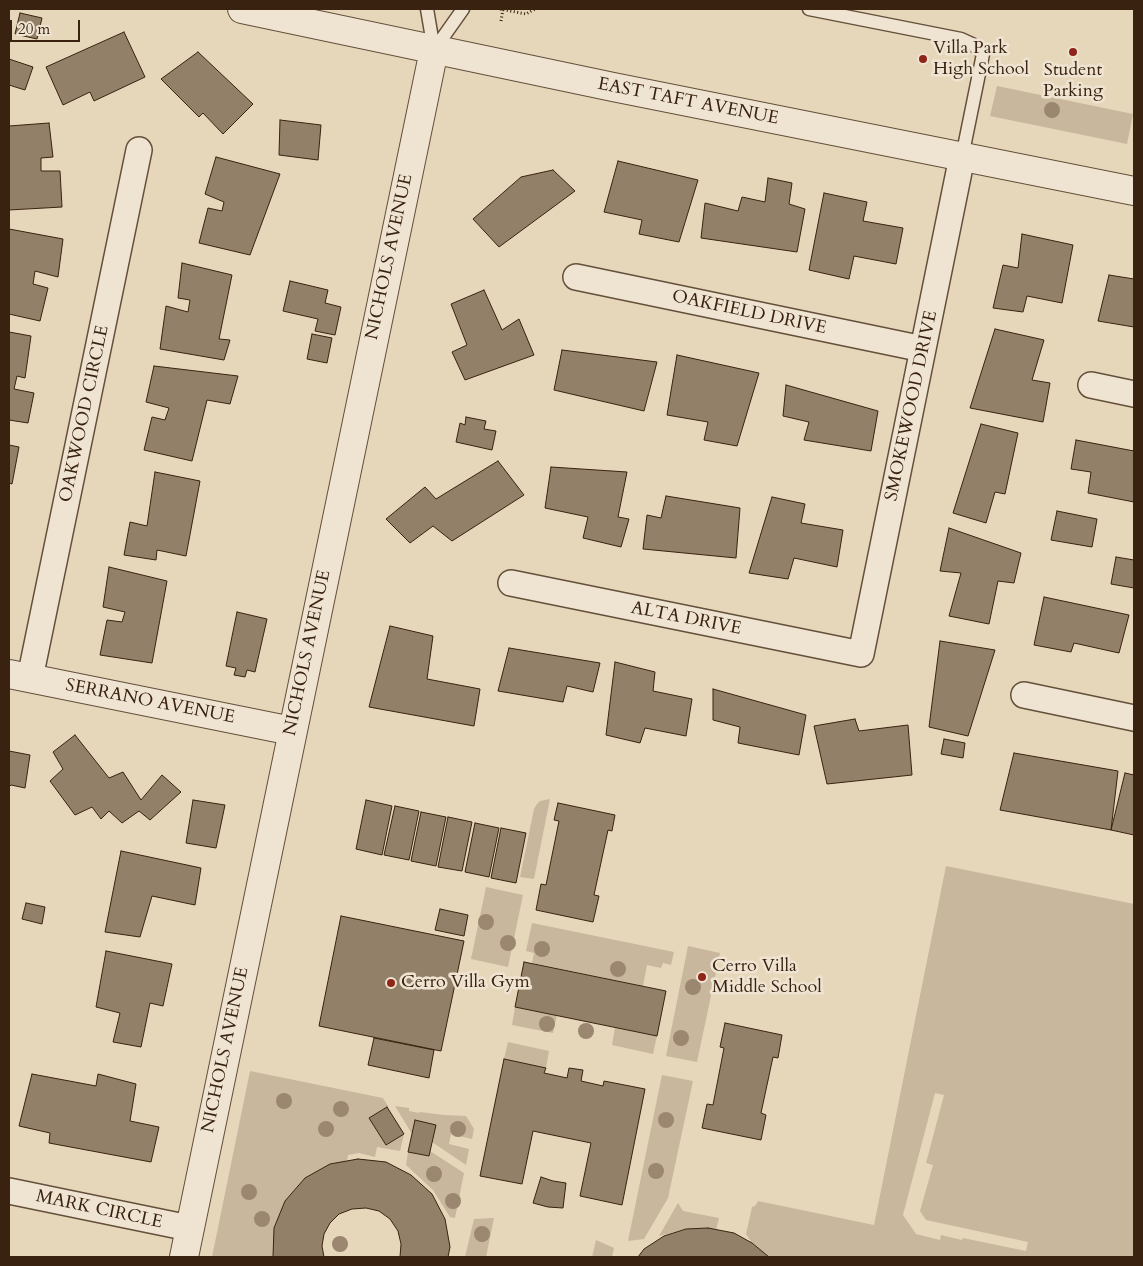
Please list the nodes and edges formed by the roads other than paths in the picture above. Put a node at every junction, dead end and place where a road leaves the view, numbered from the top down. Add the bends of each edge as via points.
1 (242, 9) edge
2 (427, 9) edge
3 (462, 9) edge
4 (809, 9) edge
5 (434, 50) junction
6 (139, 150) dead end
7 (962, 157) junction
8 (1134, 191) edge
9 (576, 277) dead end
10 (923, 349) junction
11 (1091, 385) dead end
12 (1134, 394) edge
13 (511, 584) dead end
14 (861, 654) joint
15 (19, 676) edge
16 (1024, 696) dead end
17 (1134, 718) edge
18 (292, 731) junction
19 (9, 1191) edge
20 (190, 1228) junction
21 (184, 1257) edge

1 - 5 street, EAST TAFT AVENUE
2 - 5 lane
3 - 5 lane
4 - 7 lane via 961,39 983,54
5 - 7 street, EAST TAFT AVENUE
5 - 18 street, NICHOLS AVENUE
6 - 15 street, OAKWOOD CIRCLE
7 - 8 street, EAST TAFT AVENUE
7 - 10 street, SMOKEWOOD DRIVE
9 - 10 street, OAKFIELD DRIVE
10 - 14 street, SMOKEWOOD DRIVE
11 - 12 street
13 - 14 street, ALTA DRIVE
15 - 18 street, SERRANO AVENUE
16 - 17 street
18 - 20 street, NICHOLS AVENUE
19 - 20 street, MARK CIRCLE
20 - 21 street, NICHOLS AVENUE

